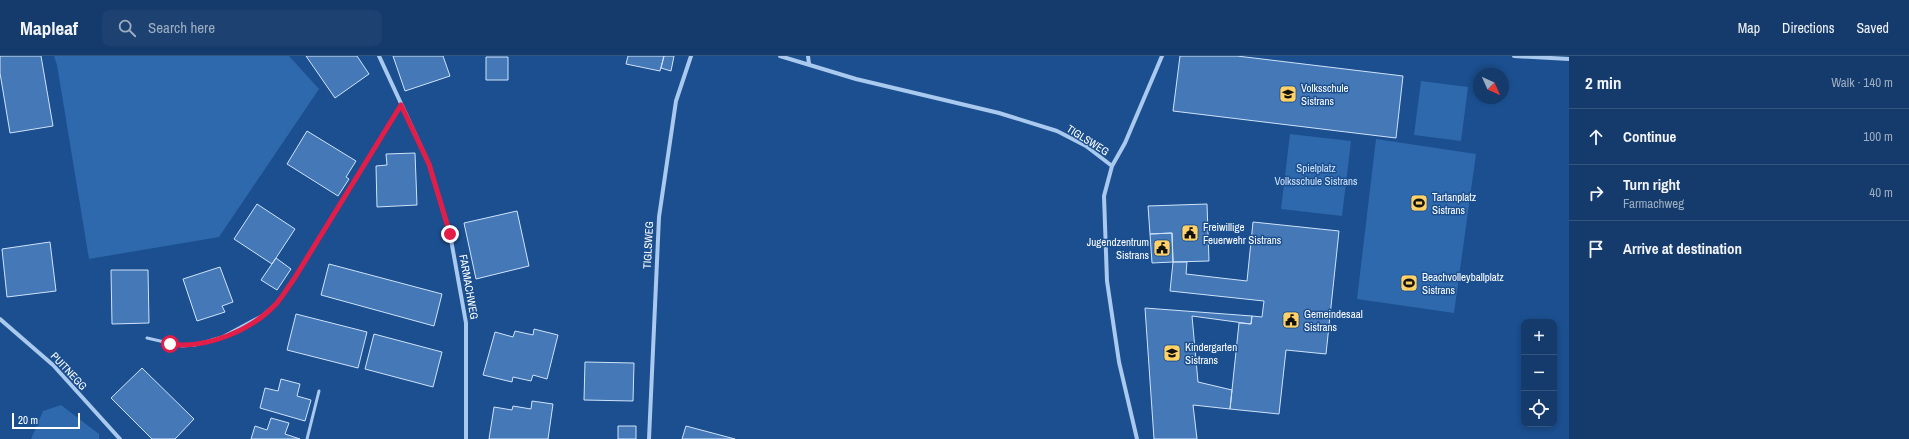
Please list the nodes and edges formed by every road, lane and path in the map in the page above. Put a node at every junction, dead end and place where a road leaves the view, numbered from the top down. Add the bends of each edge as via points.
1 (379, 56) edge
2 (691, 56) edge
3 (780, 56) edge
4 (808, 56) edge
5 (1162, 56) edge
6 (1514, 56) edge
7 (1569, 59) edge
8 (809, 64) junction
9 (401, 105) junction
10 (1112, 166) junction
11 (0, 319) edge
12 (147, 338) dead end
13 (319, 390) dead end
14 (120, 439) edge
15 (307, 439) edge
16 (466, 439) edge
17 (649, 439) edge
18 (1137, 439) edge

1 - 9 street, FARMACHWEG
2 - 17 street, TIGLSWEG via 676,101 659,217
3 - 8 street, TIGLSWEG
4 - 8 street
5 - 10 street via 1125,143
6 - 7 street
8 - 10 street, TIGLSWEG via 856,79 999,113 1057,131 1086,146
9 - 12 lane via 276,304 250,324 208,342 182,346
9 - 16 street, FARMACHWEG via 421,144 431,171 450,234 458,275 466,323
10 - 18 street, TIGLSWEG via 1104,196 1107,281 1119,362
11 - 14 street, PUITNEGG via 53,365
13 - 15 lane

